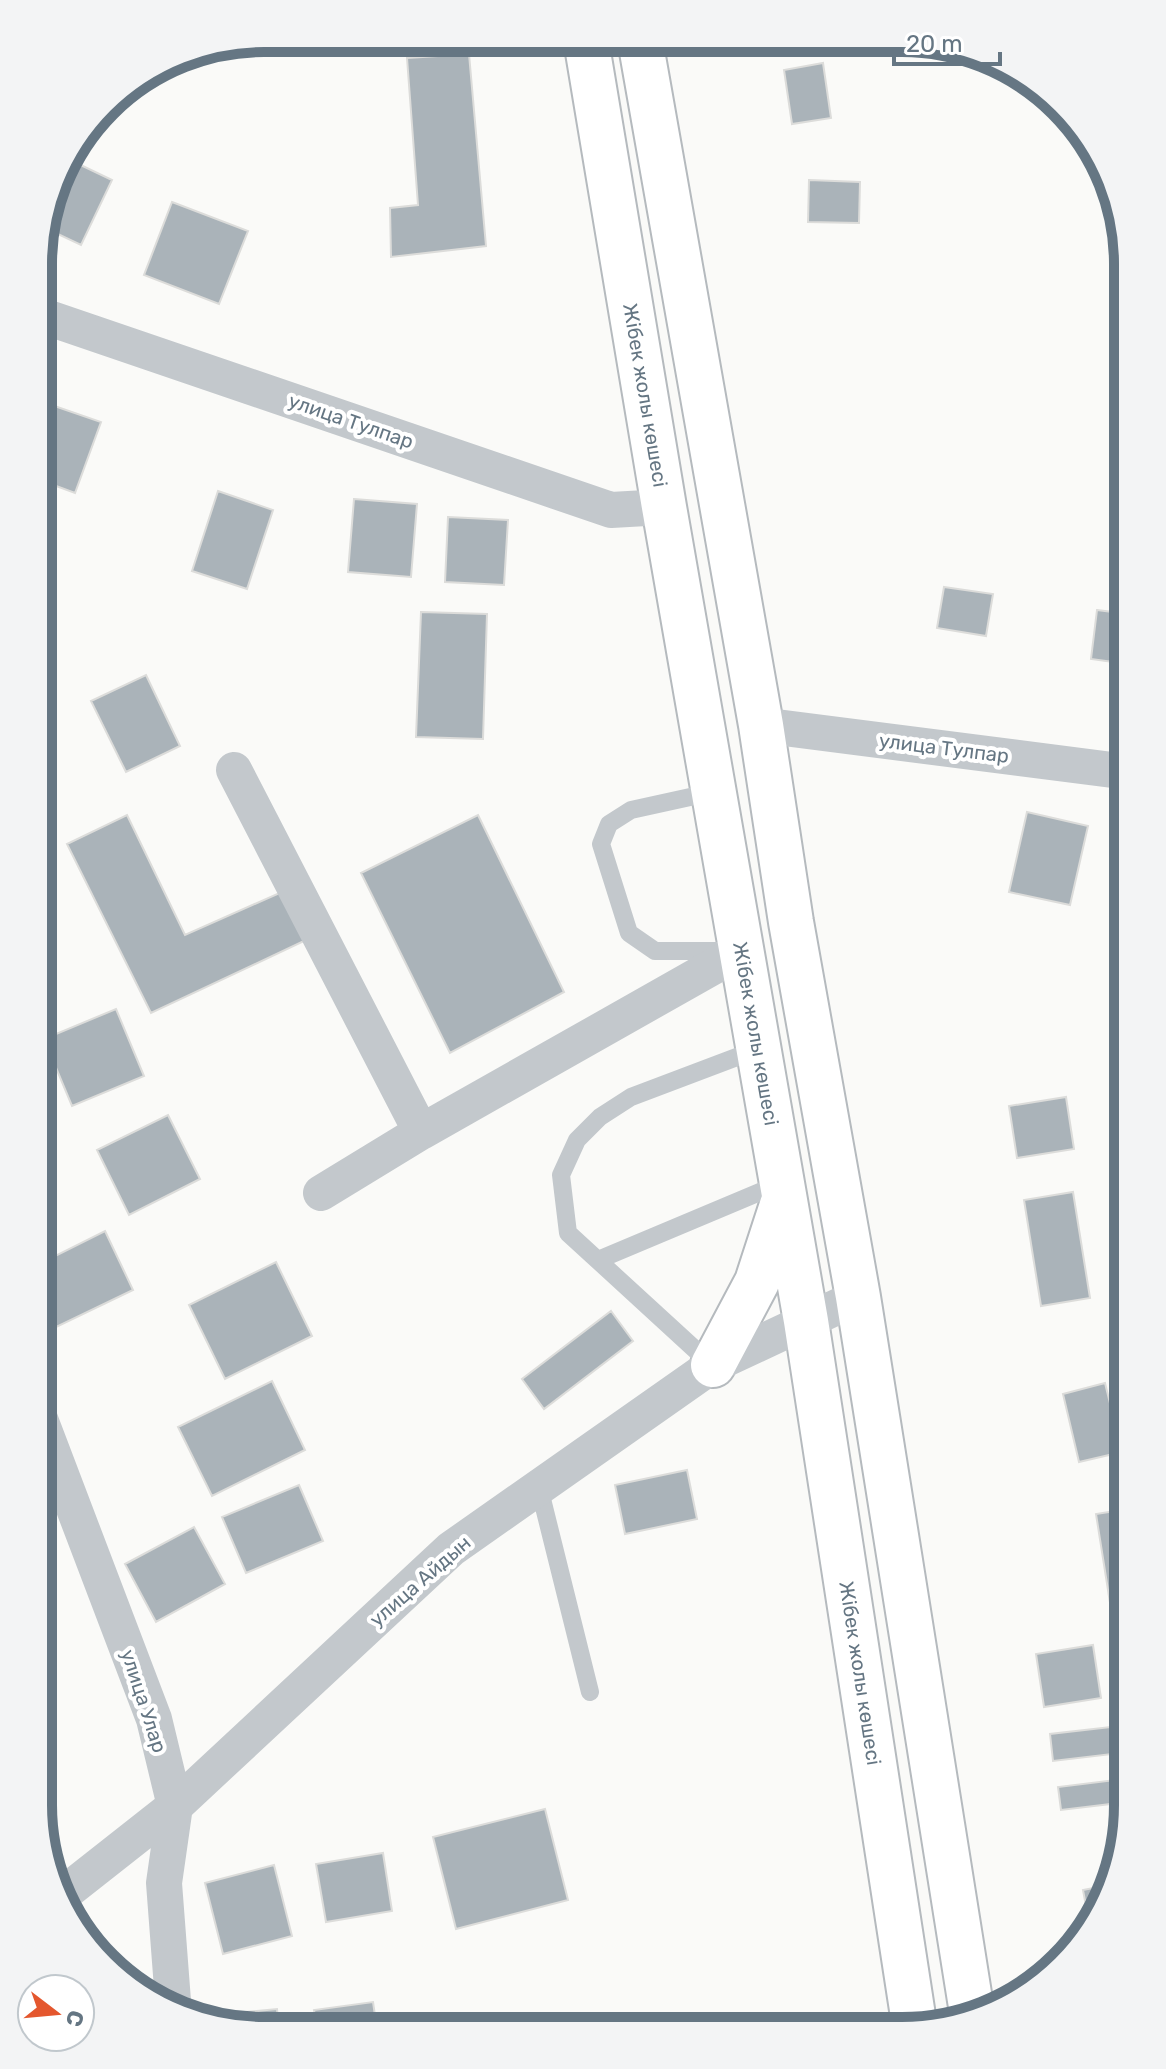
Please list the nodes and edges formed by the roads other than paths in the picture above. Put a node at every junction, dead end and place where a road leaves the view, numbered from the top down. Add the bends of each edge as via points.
1 (588, 52) edge
2 (642, 52) edge
3 (52, 319) edge
4 (664, 507) junction
5 (761, 725) junction
6 (234, 770) dead end
7 (1114, 770) edge
8 (713, 792) junction
9 (741, 951) junction
10 (758, 1049) junction
11 (421, 1132) junction
12 (783, 1191) junction
13 (321, 1193) dead end
14 (598, 1260) junction
15 (858, 1297) junction
16 (806, 1321) junction
17 (713, 1365) junction
18 (52, 1451) edge
19 (539, 1487) junction
20 (590, 1692) dead end
21 (175, 1806) junction
22 (70, 1889) edge
23 (173, 1996) edge
24 (971, 2006) edge
25 (913, 2017) edge

1 - 4 main road, Жібек жолы көшесі
2 - 5 main road
3 - 4 street, улица Тулпар via 611,510
4 - 8 main road, Жібек жолы көшесі
5 - 7 street, улица Тулпар
5 - 15 main road
6 - 11 street
8 - 9 main road, Жібек жолы көшесі
8 - 9 lane via 631,810 609,824 601,844 629,933 655,951
9 - 10 main road, Жібек жолы көшесі
9 - 11 street
10 - 12 main road, Жібек жолы көшесі
10 - 14 lane via 631,1097 577,1140 561,1175 568,1233
11 - 13 street
12 - 14 lane
12 - 16 main road, Жібек жолы көшесі
12 - 17 main road via 757,1282
14 - 17 lane
15 - 16 street, улица Айдын
15 - 24 main road
16 - 17 street, улица Айдын
16 - 25 main road, Жібек жолы көшесі
17 - 19 street, улица Айдын
18 - 21 street, улица Улар via 154,1719
19 - 20 lane
19 - 21 street, улица Айдын via 451,1549
21 - 22 street, улица Айдын
21 - 23 street, улица Улар via 164,1883

